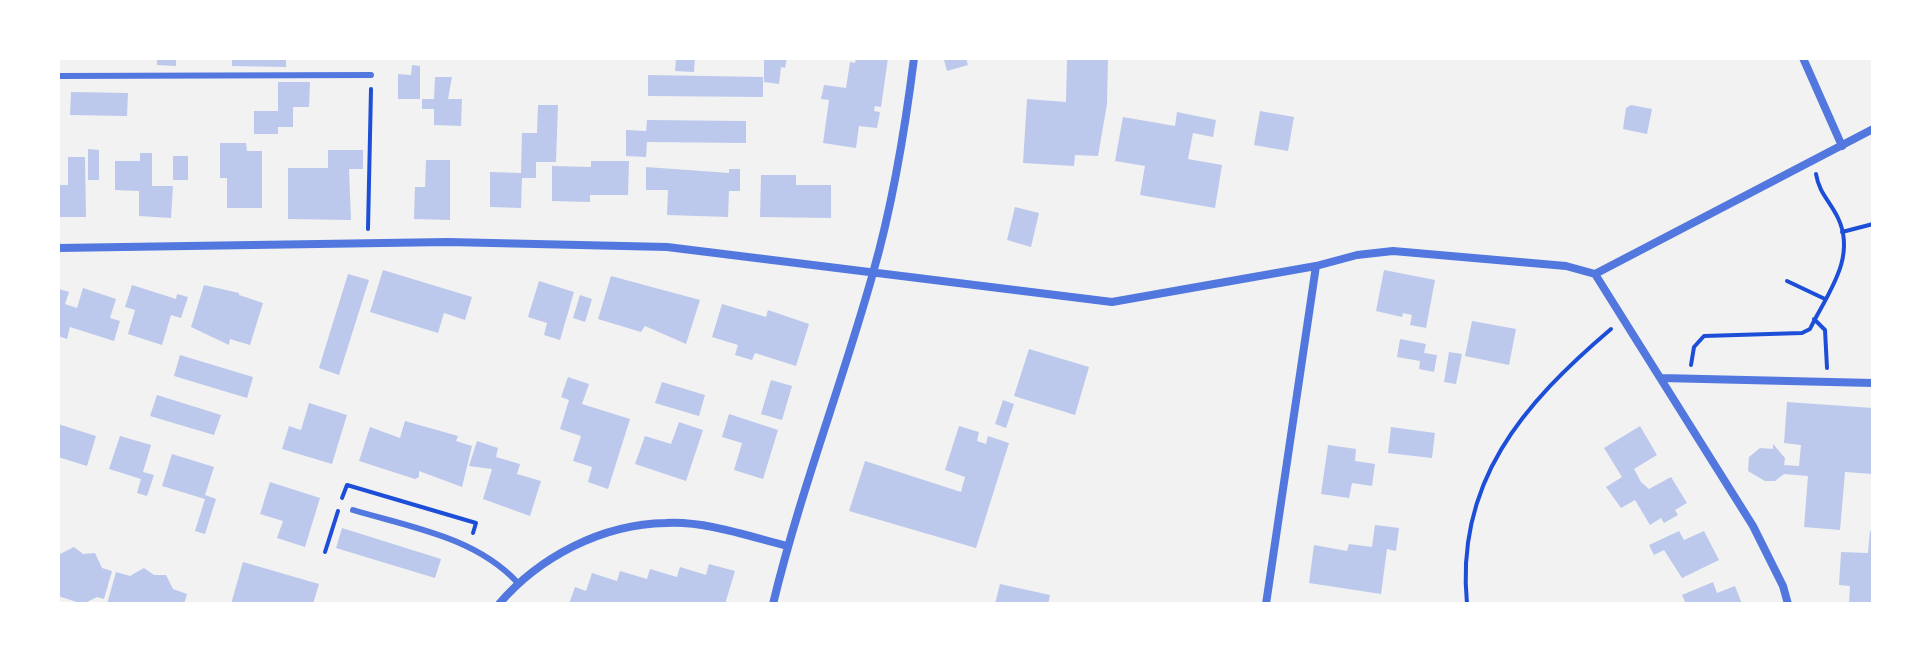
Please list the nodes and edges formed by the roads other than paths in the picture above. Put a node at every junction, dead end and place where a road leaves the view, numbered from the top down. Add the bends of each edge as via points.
1 (914, 58) edge
2 (1803, 58) edge
3 (371, 75) road end
4 (58, 76) edge
5 (1873, 129) edge
6 (1842, 146) junction
7 (58, 248) edge
8 (1316, 266) junction
9 (873, 272) junction
10 (1595, 274) junction
11 (1661, 378) junction
12 (1873, 383) edge
13 (353, 510) dead end
14 (787, 546) junction
15 (517, 582) junction
16 (499, 604) edge
17 (773, 604) edge
18 (1266, 604) edge
19 (1788, 604) edge

1 - 9 street via 895,185
2 - 6 street
3 - 4 lane
5 - 6 street
6 - 10 street
7 - 9 street via 368,243 667,247
8 - 9 street via 1112,302
8 - 10 street via 1393,251 1566,266
8 - 18 street
9 - 14 street
10 - 11 street
11 - 12 street
11 - 19 street via 1753,526
13 - 15 lane via 461,543 500,563
14 - 15 street via 716,528 666,523 608,534 564,551
14 - 17 street
15 - 16 street

